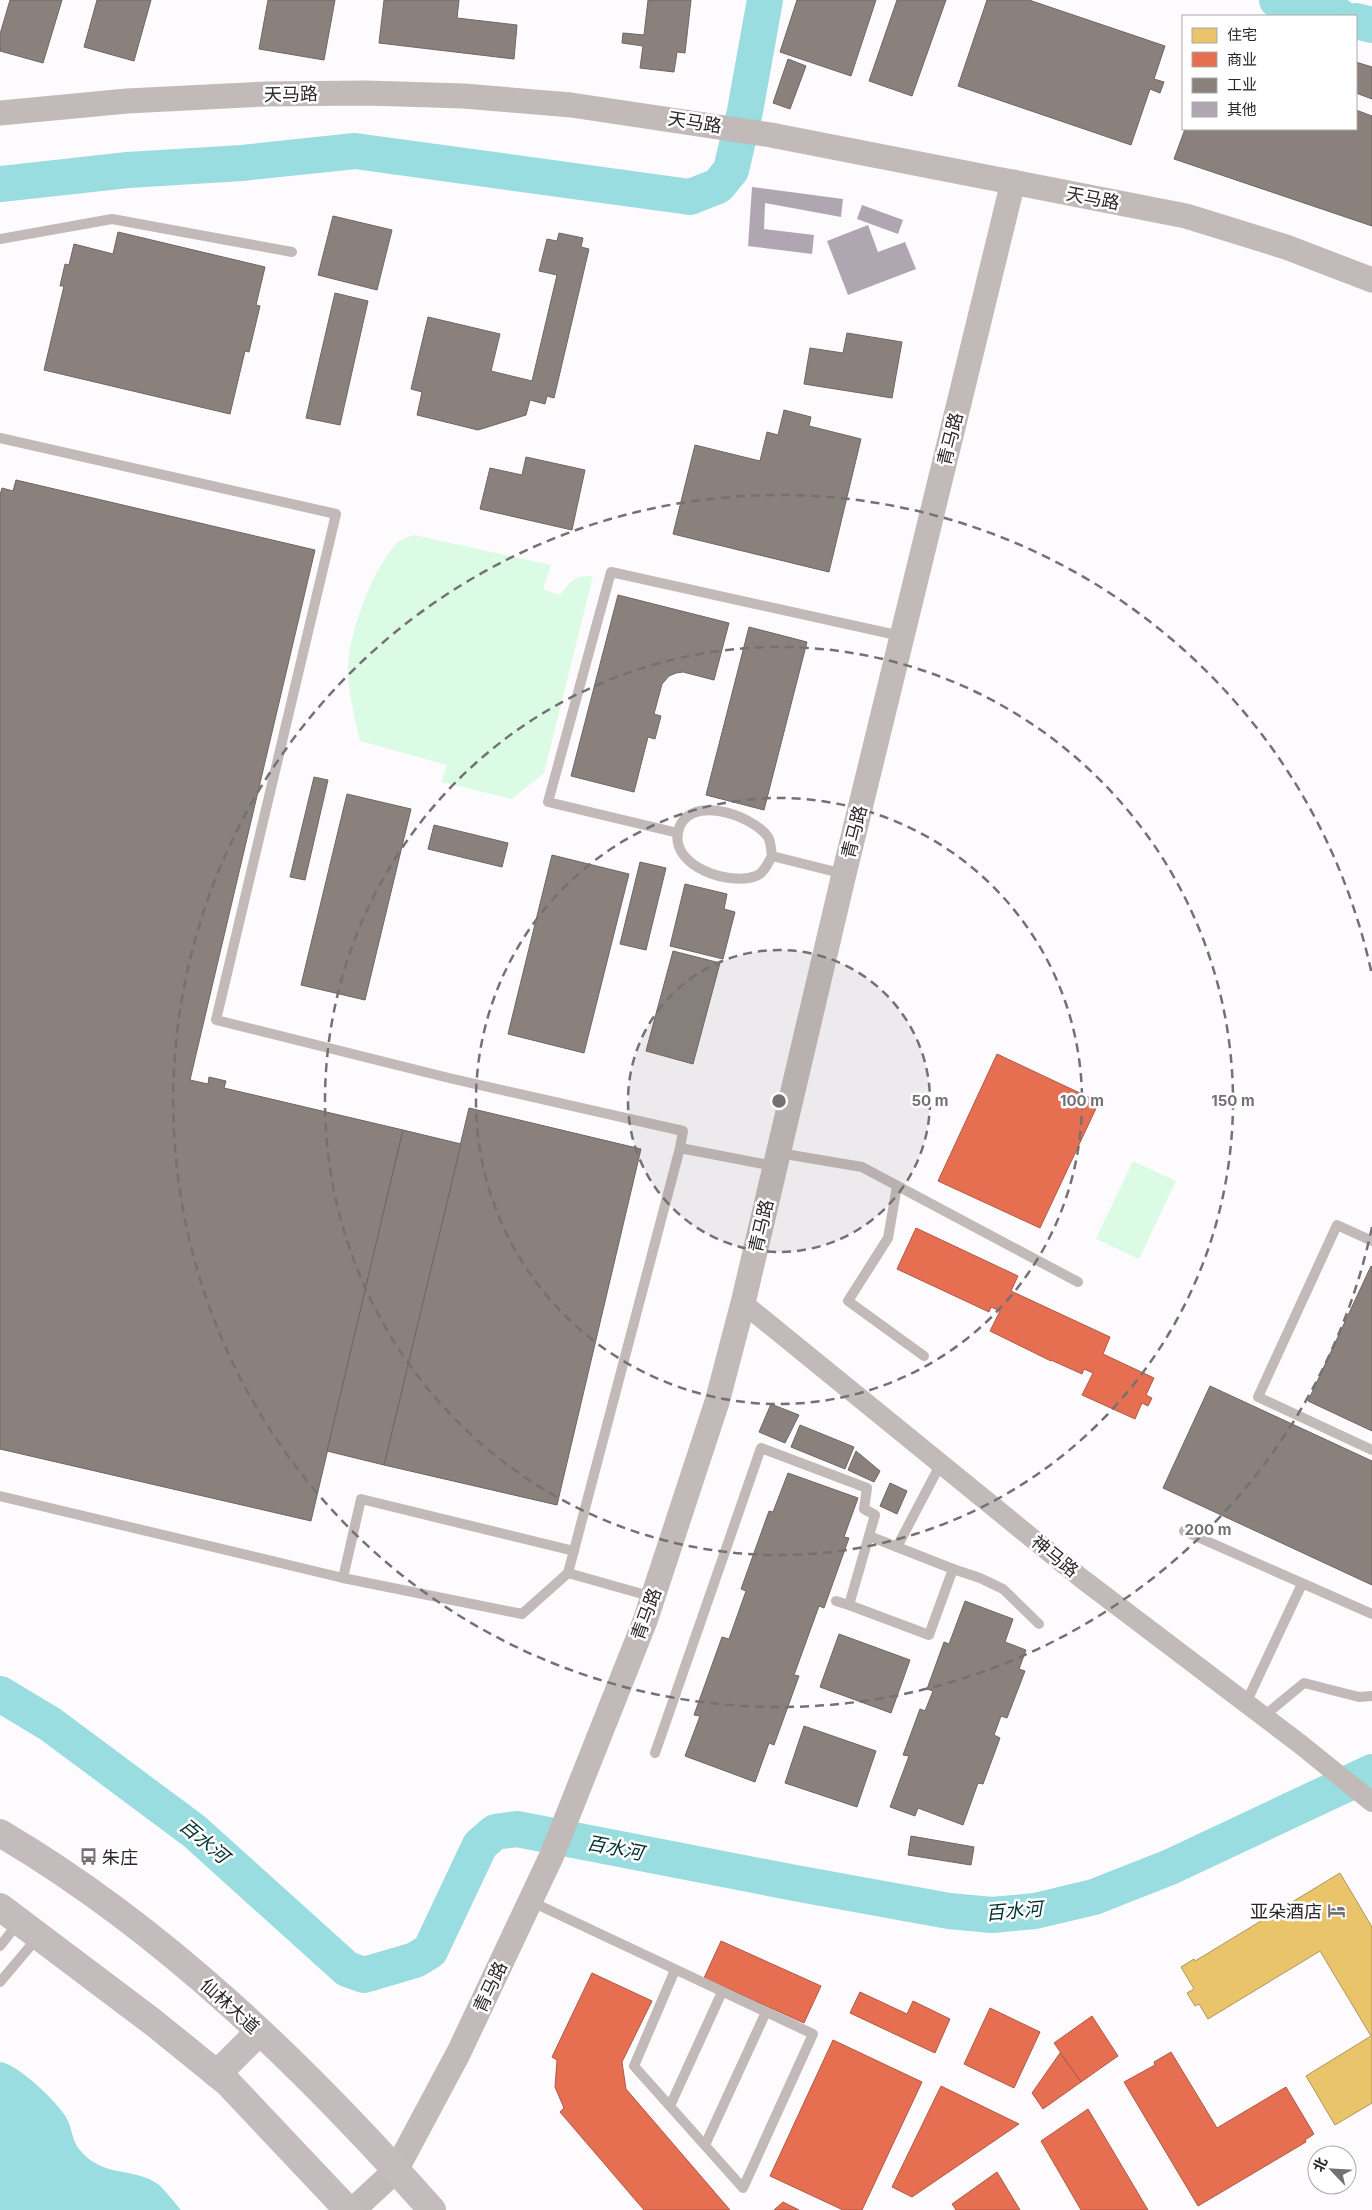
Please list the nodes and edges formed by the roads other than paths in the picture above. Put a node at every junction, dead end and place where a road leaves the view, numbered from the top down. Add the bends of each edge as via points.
1 (0, 113) edge
2 (1013, 182) junction
3 (0, 239) edge
4 (292, 252) dead end
5 (1372, 280) edge
6 (0, 438) edge
7 (902, 636) junction
8 (678, 832) junction
9 (772, 856) junction
10 (844, 874) junction
11 (680, 1148) junction
12 (777, 1160) junction
13 (898, 1186) junction
14 (1372, 1240) edge
15 (1078, 1282) dead end
16 (743, 1303) junction
17 (924, 1356) dead end
18 (1372, 1450) edge
19 (940, 1465) junction
20 (0, 1496) edge
21 (1184, 1531) dead end
22 (869, 1536) junction
23 (897, 1547) junction
24 (574, 1551) junction
25 (953, 1569) junction
26 (568, 1573) junction
27 (342, 1578) junction
28 (1302, 1584) junction
29 (653, 1597) junction
30 (836, 1600) dead end
31 (849, 1605) junction
32 (1372, 1614) edge
33 (1039, 1624) dead end
34 (1372, 1696) edge
35 (1246, 1703) junction
36 (1264, 1716) junction
37 (656, 1753) dead end
38 (1371, 1802) edge
39 (0, 1833) edge
40 (530, 1901) junction
41 (20, 1921) edge
42 (0, 1946) edge
43 (675, 1970) junction
44 (0, 1982) edge
45 (722, 1992) junction
46 (766, 2012) junction
47 (259, 2032) junction
48 (217, 2074) junction
49 (670, 2106) junction
50 (705, 2145) junction
51 (396, 2170) junction
52 (348, 2210) edge
53 (353, 2210) edge
54 (432, 2210) edge

1 - 2 street, 天马路 via 127,101 266,94 464,96 571,104 711,124
2 - 5 street, 天马路 via 1186,216 1286,247
2 - 7 street, 青马路
3 - 4 lane via 112,219
6 - 11 lane via 336,514 216,1020 449,1078 683,1131
7 - 8 lane via 611,572 548,802
7 - 10 street, 青马路
8 - 9 lane via 690,815 698,812 731,813 751,822 768,838
8 - 9 lane via 679,850 688,862 708,873 736,878 756,876 765,869
9 - 10 lane
10 - 12 street, 青马路
11 - 12 lane
11 - 24 lane
12 - 13 lane via 862,1167
12 - 16 street, 青马路
13 - 15 lane
13 - 17 lane via 888,1238 848,1301
14 - 18 lane via 1337,1225 1258,1397
16 - 19 street, 神马路
16 - 29 street, 青马路 via 717,1402
19 - 23 lane
19 - 35 street, 神马路 via 1081,1578
20 - 27 lane
21 - 28 lane
22 - 23 lane
22 - 31 lane
22 - 37 lane via 875,1515 864,1509 867,1488 761,1448
23 - 25 lane
24 - 26 lane
24 - 27 lane via 361,1499
25 - 31 lane via 929,1635
25 - 33 lane via 1003,1589
26 - 27 lane via 522,1614
26 - 29 lane
28 - 32 lane
28 - 35 lane
29 - 40 street, 青马路 via 552,1854
30 - 31 lane
34 - 36 lane via 1359,1697 1304,1683
35 - 36 street, 神马路
36 - 38 street, 神马路
39 - 47 main road, 仙林大道 via 75,1881 178,1959
40 - 43 lane
40 - 51 street, 青马路 via 459,2052
41 - 42 lane
41 - 44 lane
41 - 48 main road
43 - 45 lane
43 - 49 lane via 634,2066
45 - 46 lane
45 - 49 lane
46 - 50 lane
46 - 50 lane via 813,2034 743,2188
47 - 48 main road
47 - 51 main road, 仙林大道 via 336,2106
48 - 52 main road
49 - 50 lane
51 - 53 street, 青马路
51 - 54 main road, 仙林大道

